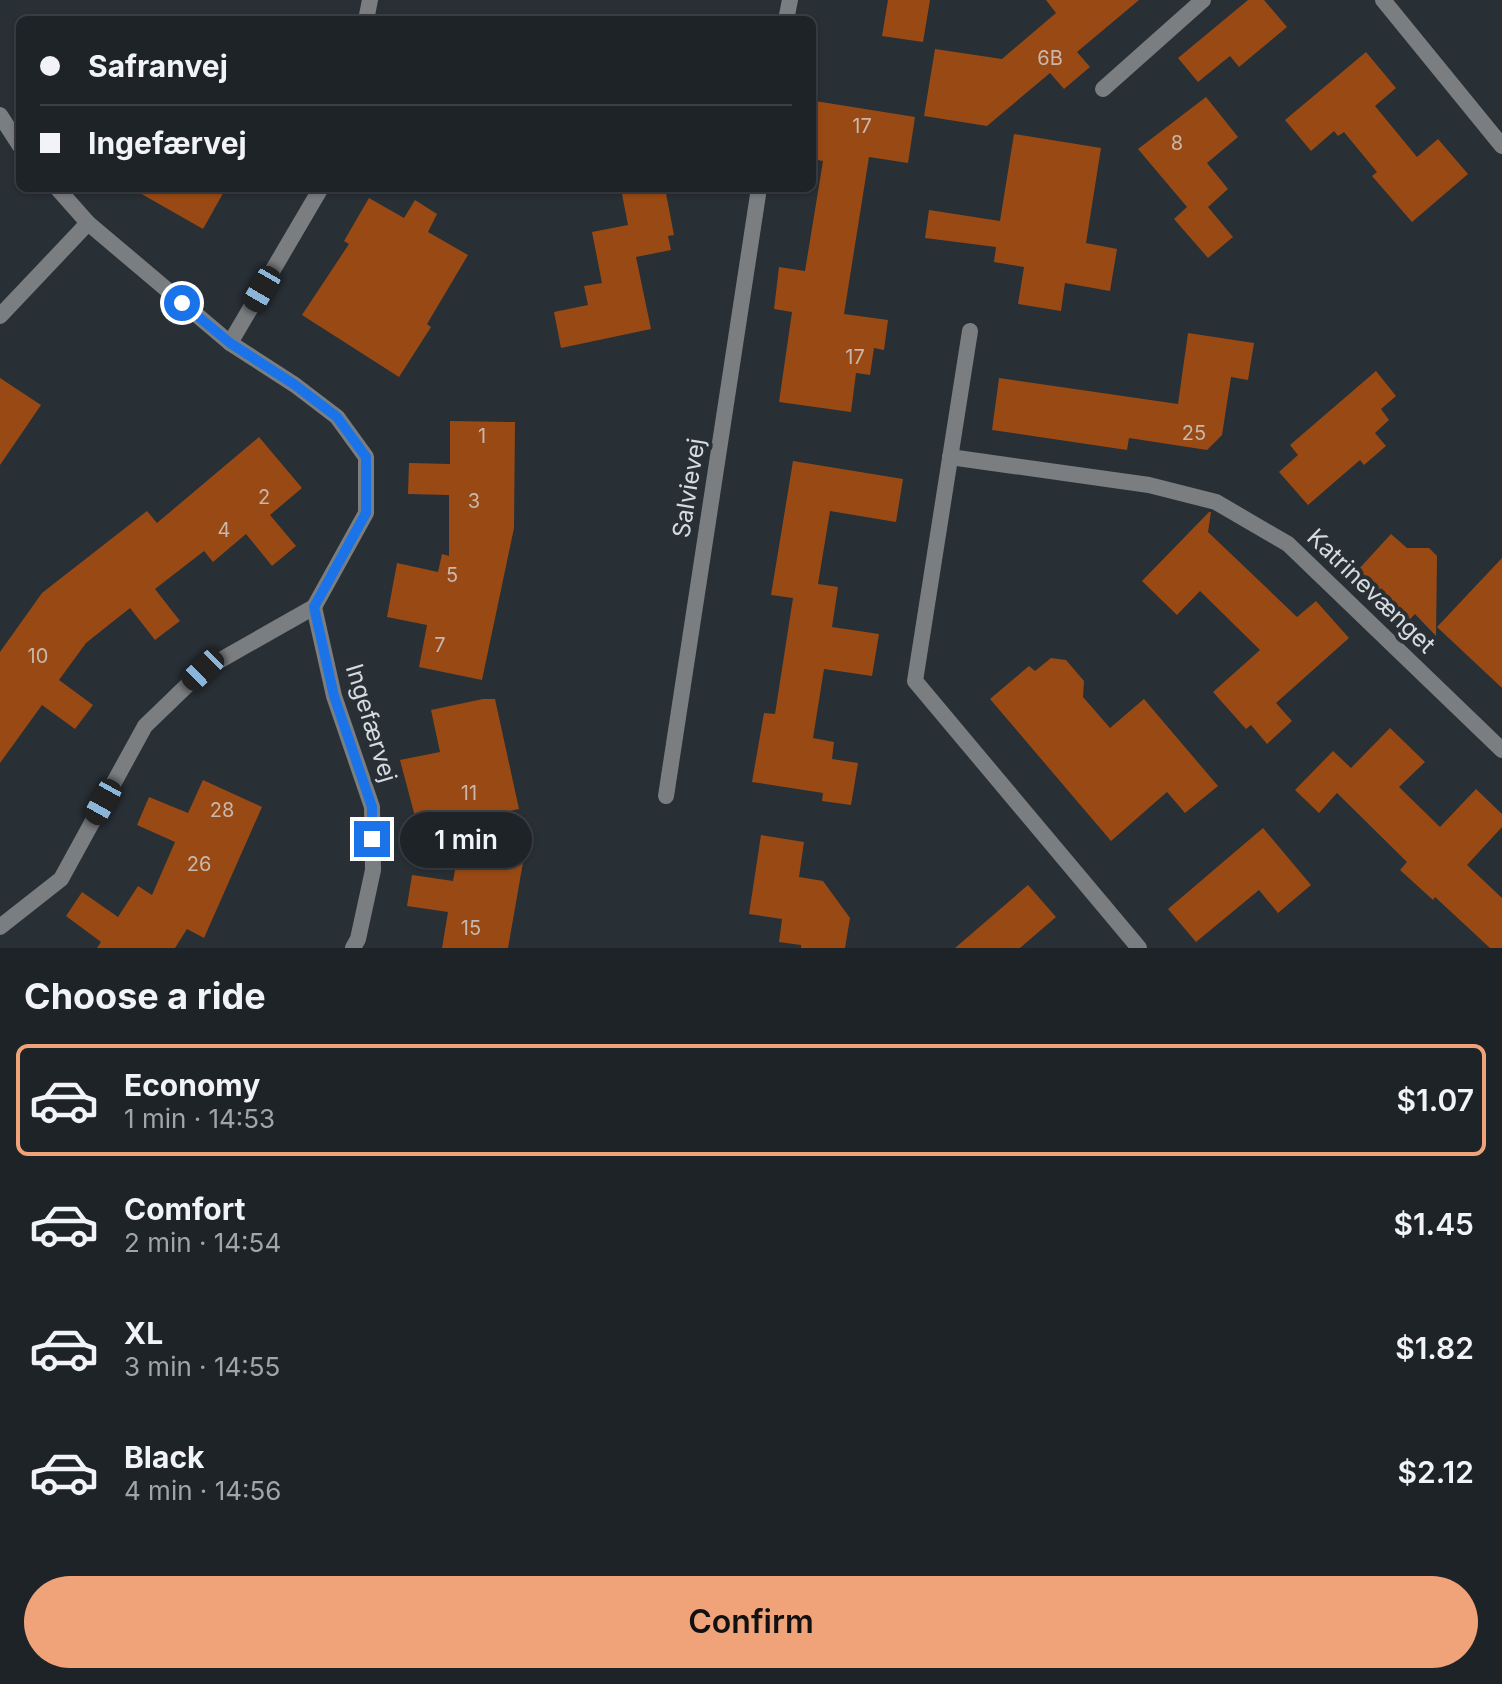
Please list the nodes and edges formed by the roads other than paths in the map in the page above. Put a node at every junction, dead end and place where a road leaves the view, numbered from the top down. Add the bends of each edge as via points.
1 (1203, 0) edge
2 (1383, 0) edge
3 (1103, 89) dead end
4 (0, 115) edge
5 (16, 140) edge
6 (1502, 146) edge
7 (61, 192) edge
8 (319, 192) edge
9 (758, 192) edge
10 (88, 223) junction
11 (0, 316) edge
12 (970, 331) dead end
13 (230, 343) junction
14 (950, 457) junction
15 (314, 607) junction
16 (1502, 750) edge
17 (666, 796) dead end
18 (0, 927) edge
19 (353, 948) edge
20 (1139, 948) edge

1 - 3 street
2 - 6 street
4 - 5 street
7 - 10 street
8 - 13 street
9 - 17 street, Salvievej
10 - 11 street
10 - 13 street
12 - 14 street
13 - 15 street via 337,417 366,457 366,513
14 - 16 street, Katrinevænget via 1149,485 1216,502 1288,544
14 - 20 street via 915,681
15 - 18 street via 203,670 145,726 61,879
15 - 19 street, Ingefærvej via 334,696 372,807 373,870

